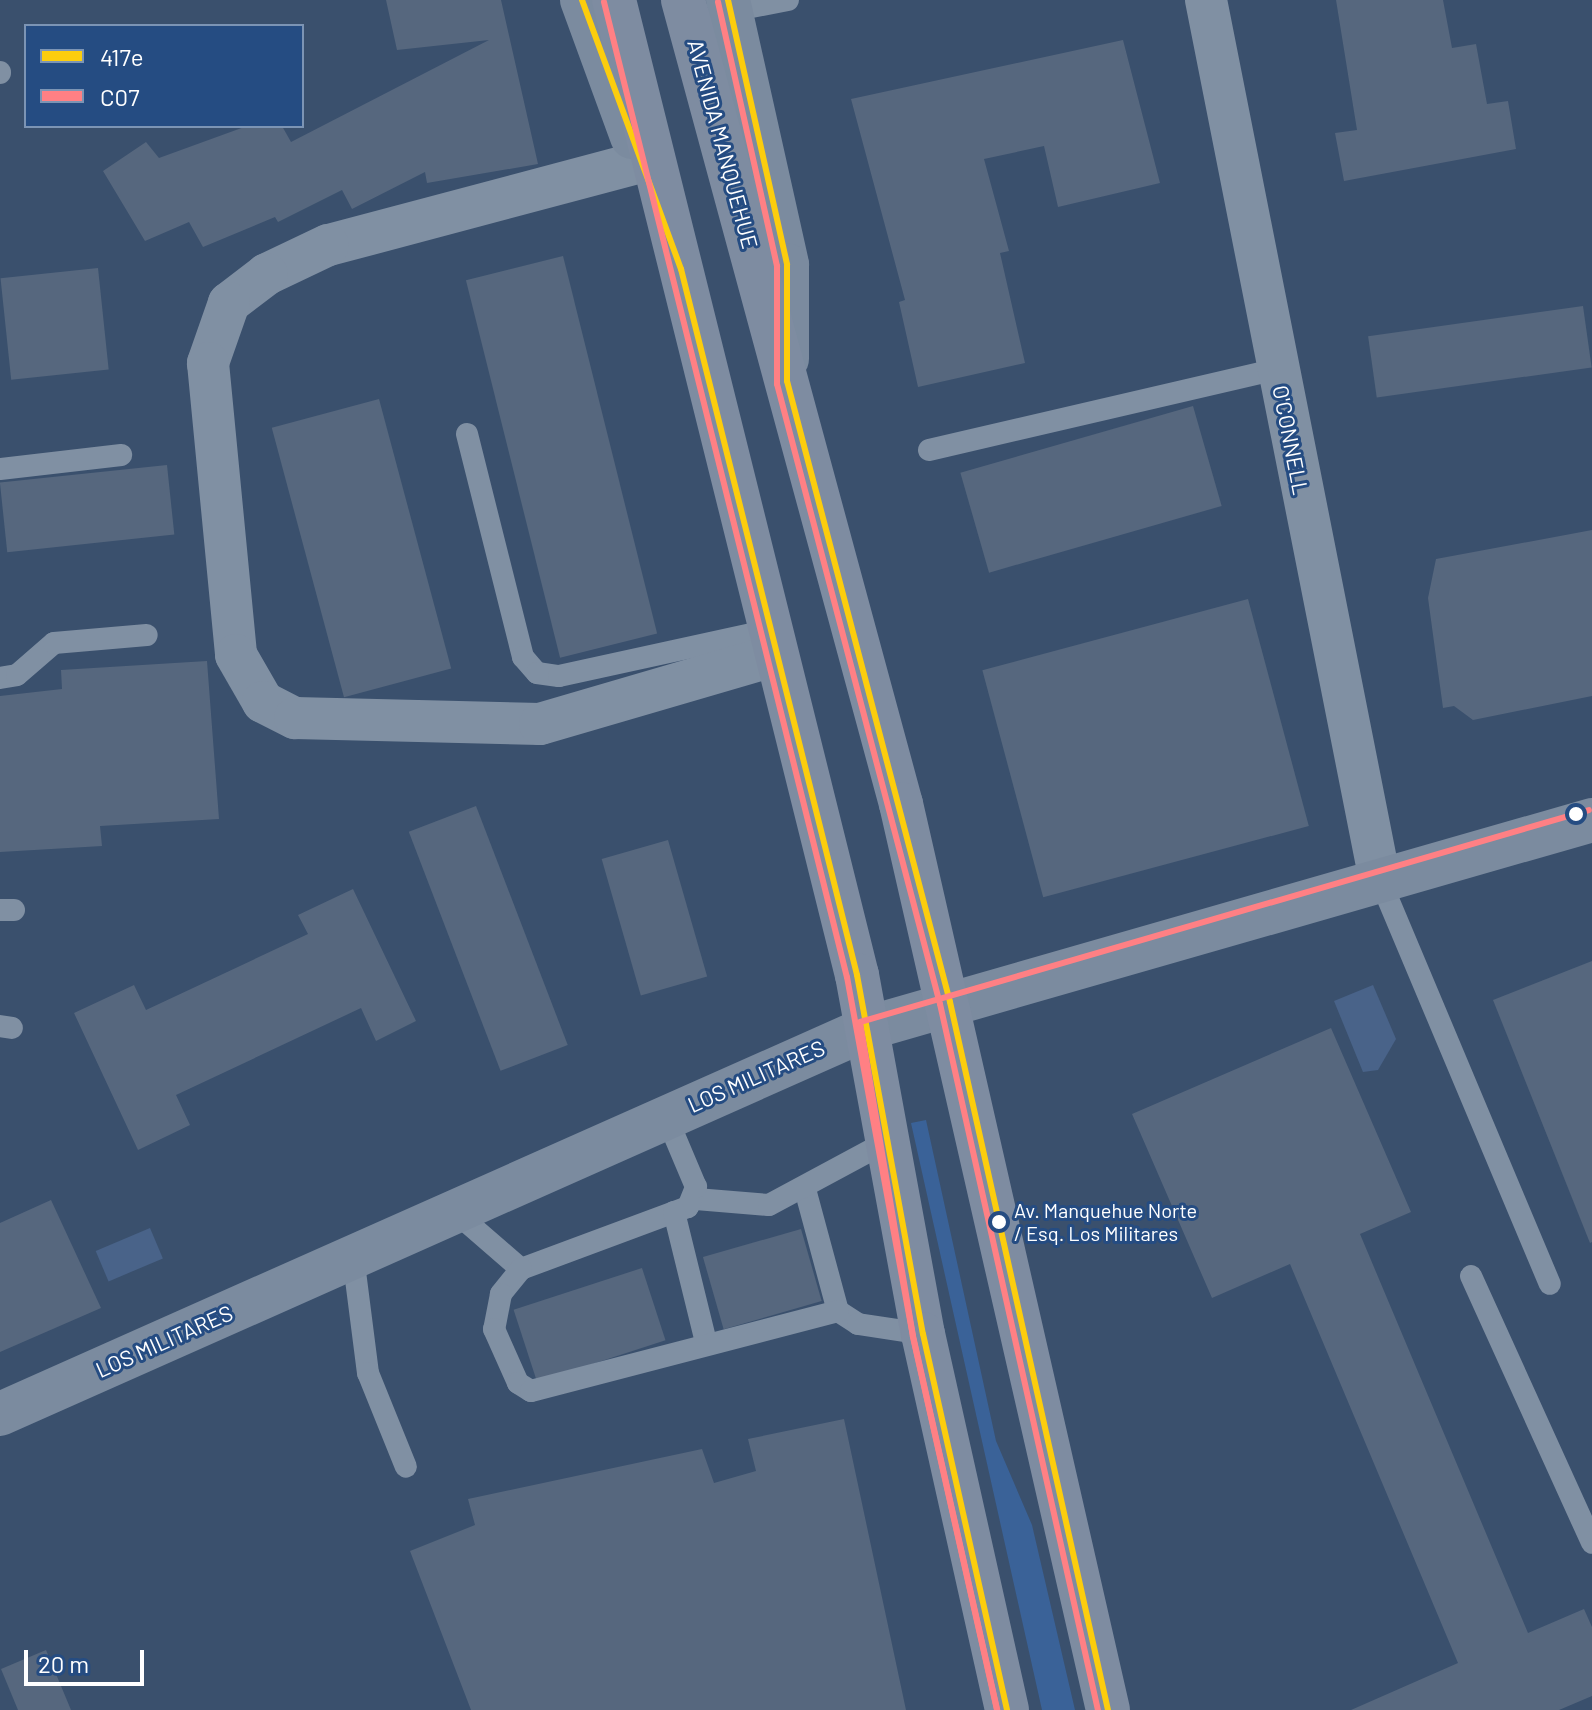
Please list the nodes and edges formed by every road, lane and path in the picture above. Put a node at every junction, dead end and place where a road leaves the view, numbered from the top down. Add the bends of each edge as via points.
1 (582, 0) edge
2 (614, 0) edge
3 (683, 0) edge
4 (788, 0) edge
5 (1206, 0) edge
6 (729, 5) edge
7 (641, 162) junction
8 (681, 269) junction
9 (1277, 369) junction
10 (787, 381) junction
11 (467, 434) dead end
12 (929, 450) dead end
13 (121, 455) dead end
14 (0, 469) edge
15 (147, 635) dead end
16 (773, 642) junction
17 (0, 678) edge
18 (1592, 820) edge
19 (1380, 880) junction
20 (950, 1002) junction
21 (868, 1028) junction
22 (666, 1116) junction
23 (886, 1142) junction
24 (805, 1189) junction
25 (696, 1199) junction
26 (454, 1211) junction
27 (674, 1212) junction
28 (353, 1256) junction
29 (521, 1269) junction
30 (1471, 1276) dead end
31 (1550, 1284) dead end
32 (838, 1311) junction
33 (923, 1334) junction
34 (706, 1342) junction
35 (0, 1414) edge
36 (406, 1467) dead end
37 (1592, 1543) edge
38 (1007, 1710) edge
39 (1108, 1710) edge

1 - 7 main road
2 - 8 main road
3 - 10 main road, AVENIDA MANQUEHUE
4 - 6 lane
5 - 9 street, O'CONNELL
6 - 10 main road, AVENIDA MANQUEHUE via 787,265
7 - 8 main road
7 - 16 street via 328,245 267,274 229,303 208,363 236,655 263,702 295,718 540,724
8 - 16 main road
9 - 12 lane
9 - 19 street, O'CONNELL
10 - 20 main road, AVENIDA MANQUEHUE
11 - 16 lane via 523,657 537,673 559,676
13 - 14 lane
15 - 17 lane via 54,643 17,675
16 - 21 main road
18 - 19 main road, LOS MILITARES
19 - 20 main road, LOS MILITARES
19 - 31 lane
20 - 21 main road, LOS MILITARES
20 - 39 main road, AVENIDA MANQUEHUE
21 - 22 main road, LOS MILITARES
21 - 23 main road
22 - 25 lane
22 - 26 main road, LOS MILITARES
23 - 24 lane
23 - 33 main road
24 - 25 lane via 744,1207
24 - 32 lane
25 - 27 lane
26 - 28 main road, LOS MILITARES
26 - 29 lane
27 - 29 lane
27 - 34 lane
28 - 35 main road, LOS MILITARES
28 - 36 lane via 368,1373
29 - 34 lane via 501,1294 494,1329 518,1383 531,1391
30 - 37 lane
32 - 33 lane via 858,1324
32 - 34 lane
33 - 38 main road

